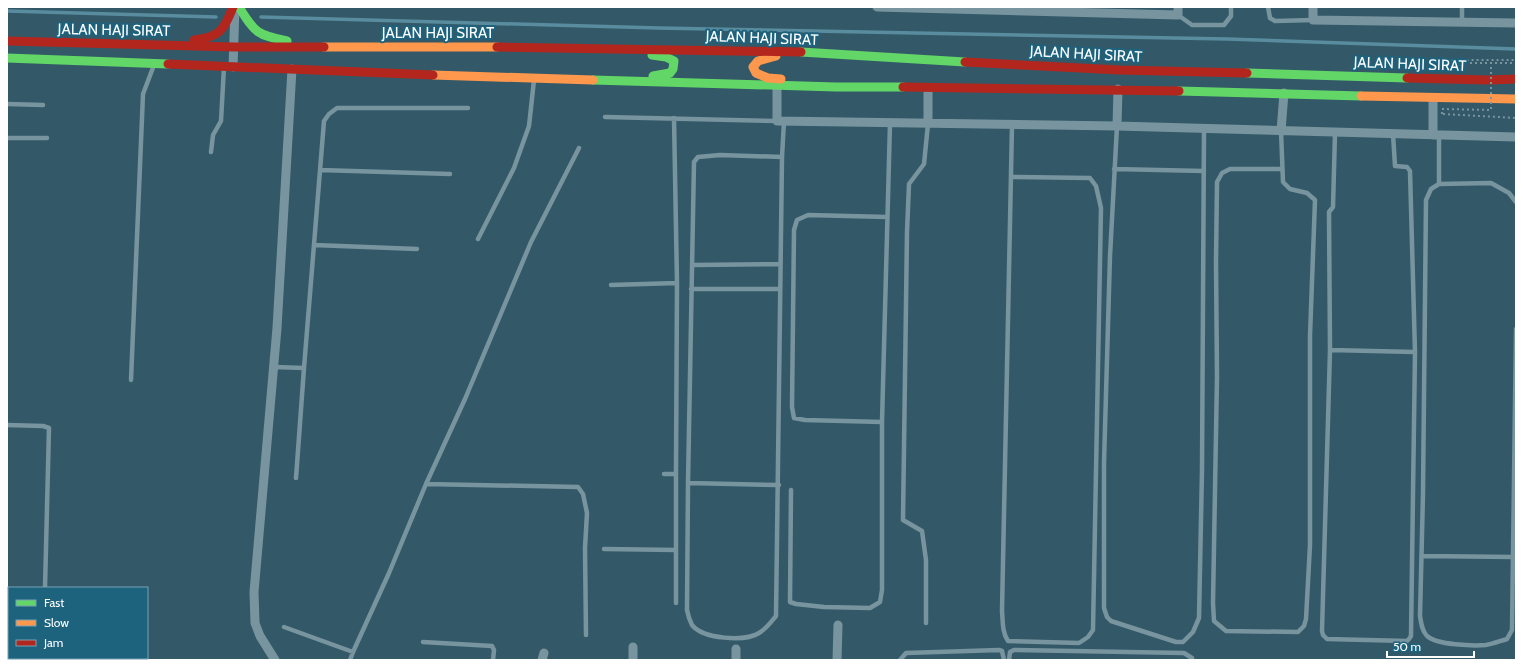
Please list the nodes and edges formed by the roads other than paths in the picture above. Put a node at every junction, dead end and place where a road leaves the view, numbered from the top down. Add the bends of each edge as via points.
1 (234, 7) edge
2 (239, 7) edge
3 (877, 7) edge
4 (1231, 7) edge
5 (1268, 7) edge
6 (1313, 7) edge
7 (1462, 7) edge
8 (1018, 9) edge
9 (1178, 11) edge
10 (1313, 20) junction
11 (1462, 21) junction
12 (1516, 22) edge
13 (7, 41) edge
14 (95, 43) junction
15 (234, 47) junction
16 (361, 47) junction
17 (602, 48) junction
18 (811, 52) junction
19 (7, 58) edge
20 (154, 65) junction
21 (228, 67) junction
22 (292, 69) junction
23 (534, 78) junction
24 (1516, 79) edge
25 (606, 80) junction
26 (777, 86) junction
27 (836, 87) junction
28 (928, 89) junction
29 (1118, 89) junction
30 (1284, 93) junction
31 (1433, 98) junction
32 (1516, 99) edge
33 (7, 104) edge
34 (43, 105) dead end
35 (468, 108) dead end
36 (605, 117) dead end
37 (674, 118) junction
38 (780, 121) junction
39 (890, 123) junction
40 (928, 124) junction
41 (1012, 125) junction
42 (1117, 126) junction
43 (1204, 129) junction
44 (1281, 131) junction
45 (1335, 133) junction
46 (1393, 134) junction
47 (1436, 135) junction
48 (1516, 137) edge
49 (7, 138) edge
50 (47, 138) dead end
51 (579, 148) dead end
52 (211, 152) dead end
53 (782, 157) junction
54 (1114, 169) junction
55 (1282, 169) junction
56 (320, 170) junction
57 (1204, 171) junction
58 (450, 174) dead end
59 (1011, 177) junction
60 (1439, 184) junction
61 (1516, 202) edge
62 (887, 217) junction
63 (478, 239) dead end
64 (314, 245) junction
65 (417, 249) dead end
66 (780, 264) junction
67 (692, 265) junction
68 (677, 283) junction
69 (611, 285) dead end
70 (780, 289) junction
71 (691, 290) junction
72 (1516, 328) edge
73 (1330, 350) junction
74 (1415, 352) junction
75 (274, 367) junction
76 (304, 368) junction
77 (131, 380) dead end
78 (882, 422) junction
79 (7, 425) edge
80 (664, 474) dead end
81 (676, 474) junction
82 (296, 478) dead end
83 (688, 483) junction
84 (426, 484) junction
85 (779, 485) junction
86 (791, 490) dead end
87 (604, 549) dead end
88 (676, 550) junction
89 (1422, 556) junction
90 (1513, 557) junction
91 (45, 587) edge
92 (676, 603) dead end
93 (926, 623) dead end
94 (838, 625) dead end
95 (284, 627) dead end
96 (586, 635) dead end
97 (423, 642) dead end
98 (633, 647) dead end
99 (736, 649) dead end
100 (353, 652) junction
101 (1109, 653) junction
102 (275, 660) edge
103 (350, 660) edge
104 (493, 660) edge
105 (633, 660) edge
106 (736, 660) edge
107 (837, 660) edge
108 (900, 660) edge
109 (1004, 660) edge
110 (1009, 660) edge
111 (1109, 660) edge
112 (1192, 660) edge

1 - 14 main road via 218,35 205,39
1 - 15 street
2 - 16 main road via 252,28 266,37 293,42
3 - 8 street
4 - 9 lane via 1231,16 1224,25 1192,25
5 - 10 lane via 1270,18 1275,21
6 - 10 street
7 - 11 lane
8 - 9 street
10 - 11 street
11 - 12 street
13 - 14 main road, JALAN HAJI SIRAT
14 - 15 main road, JALAN HAJI SIRAT
15 - 16 main road, JALAN HAJI SIRAT
15 - 21 street
16 - 17 main road, JALAN HAJI SIRAT
17 - 18 main road, JALAN HAJI SIRAT
17 - 25 main road via 666,57 674,61 675,65 670,73 658,76
18 - 24 main road, JALAN HAJI SIRAT via 1112,70
18 - 27 main road via 766,57 753,67 756,74 768,78
19 - 20 main road
20 - 21 main road
20 - 77 lane via 143,94
21 - 22 main road
21 - 52 lane via 221,121 213,135
22 - 23 main road
22 - 75 street
23 - 25 main road
23 - 63 lane via 528,126 514,168
25 - 26 main road
26 - 27 main road
26 - 38 street
27 - 28 main road
28 - 29 main road
28 - 40 street
29 - 30 main road
29 - 42 street
30 - 31 main road
30 - 44 street
31 - 32 main road
31 - 47 street
33 - 34 lane
35 - 56 lane via 337,108 324,122
36 - 37 lane
37 - 38 lane
37 - 68 lane
38 - 39 street
38 - 53 lane
39 - 40 street
39 - 62 lane
40 - 41 street
40 - 93 lane via 924,164 909,184 903,520 922,531 926,560
41 - 42 street
41 - 59 lane
42 - 43 street
42 - 54 lane
43 - 44 street
43 - 57 lane
44 - 45 street
44 - 55 lane
45 - 46 street
45 - 73 lane via 1334,207 1329,212
46 - 47 street
46 - 74 lane via 1394,166 1408,167 1410,171
47 - 48 street
47 - 60 lane
49 - 50 lane
51 - 84 lane via 531,242
53 - 66 lane
53 - 67 lane via 698,157 694,162
54 - 57 lane
54 - 57 lane via 1104,463 1104,608 1111,621 1176,642 1183,642 1193,632 1199,618
55 - 55 lane via 1283,182 1290,189 1307,193 1314,200 1310,336 1310,545 1306,619 1298,632 1226,631 1214,621 1213,603 1217,182 1222,173 1230,169
56 - 58 lane
56 - 64 lane
59 - 59 lane via 1090,178 1096,186 1101,208 1093,630 1079,643 1008,641 1003,630
60 - 61 lane via 1491,183 1509,193
60 - 89 lane via 1431,189 1426,200
62 - 78 lane
62 - 78 lane via 808,215 797,220 794,230 794,418
64 - 65 lane
64 - 76 lane
66 - 67 lane
66 - 70 lane
67 - 71 lane
68 - 69 lane
68 - 81 lane
70 - 71 lane
70 - 85 lane
71 - 83 lane
72 - 90 lane
73 - 74 lane
73 - 74 lane via 1322,630 1327,639 1407,640 1411,636
75 - 76 lane
75 - 102 street via 254,592 255,623
76 - 82 lane
78 - 86 lane via 880,602 870,608 824,607 790,602
79 - 91 lane via 49,428
80 - 81 lane
81 - 88 lane
83 - 85 lane
83 - 85 lane via 687,610 692,625 704,634 746,639 759,634 776,616
84 - 96 lane via 578,487 583,494 587,513
84 - 100 lane
87 - 88 lane
88 - 92 lane
89 - 90 lane
89 - 90 lane via 1421,627 1428,637 1464,645 1487,645 1507,639 1512,630
94 - 107 street
95 - 100 lane
97 - 104 lane via 492,646
98 - 105 street
99 - 106 street
100 - 103 lane
101 - 110 lane via 1014,650 1010,652
101 - 111 lane
101 - 112 lane via 1184,653
108 - 109 lane via 906,653 999,650 1002,651

